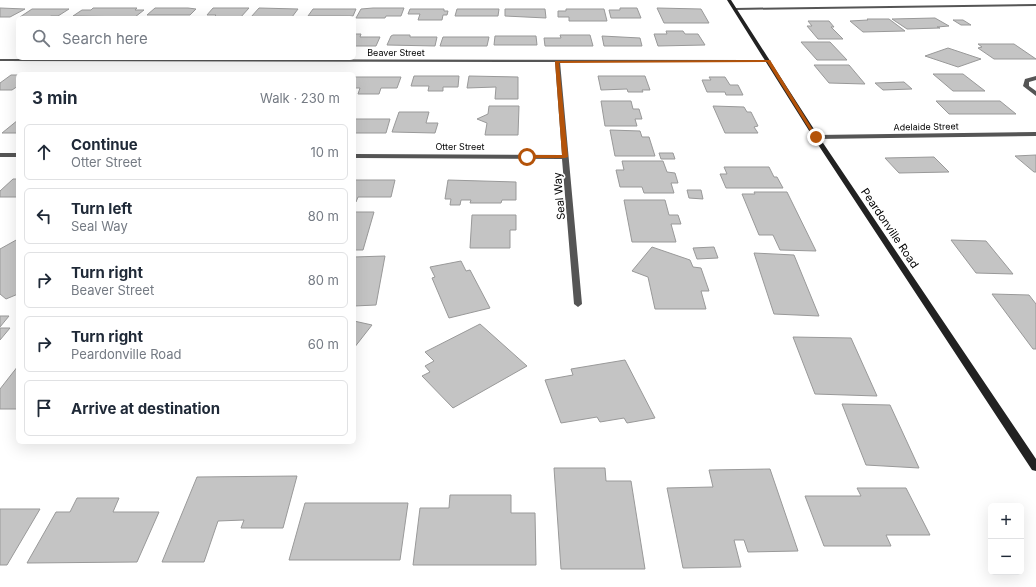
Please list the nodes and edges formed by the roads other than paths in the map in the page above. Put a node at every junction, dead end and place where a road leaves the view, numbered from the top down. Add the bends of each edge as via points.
1 (729, 0) edge
2 (898, 1) dead end
3 (1036, 4) edge
4 (904, 6) junction
5 (735, 9) junction
6 (0, 60) edge
7 (557, 61) junction
8 (769, 61) junction
9 (1036, 78) edge
10 (1036, 94) edge
11 (1036, 134) edge
12 (816, 137) junction
13 (0, 155) edge
14 (16, 155) edge
15 (356, 156) edge
16 (565, 157) junction
17 (578, 304) dead end
18 (1036, 467) edge

1 - 5 main road, Peardonville Road
2 - 4 street
3 - 4 street
4 - 5 street
5 - 8 main road, Peardonville Road
6 - 7 street, Beaver Street
7 - 8 street, Beaver Street
7 - 16 street, Seal Way
8 - 12 main road, Peardonville Road
9 - 10 street via 1027,80 1026,86
11 - 12 street, Adelaide Street
12 - 18 main road, Peardonville Road
13 - 14 street
15 - 16 street, Otter Street
16 - 17 street, Seal Way

